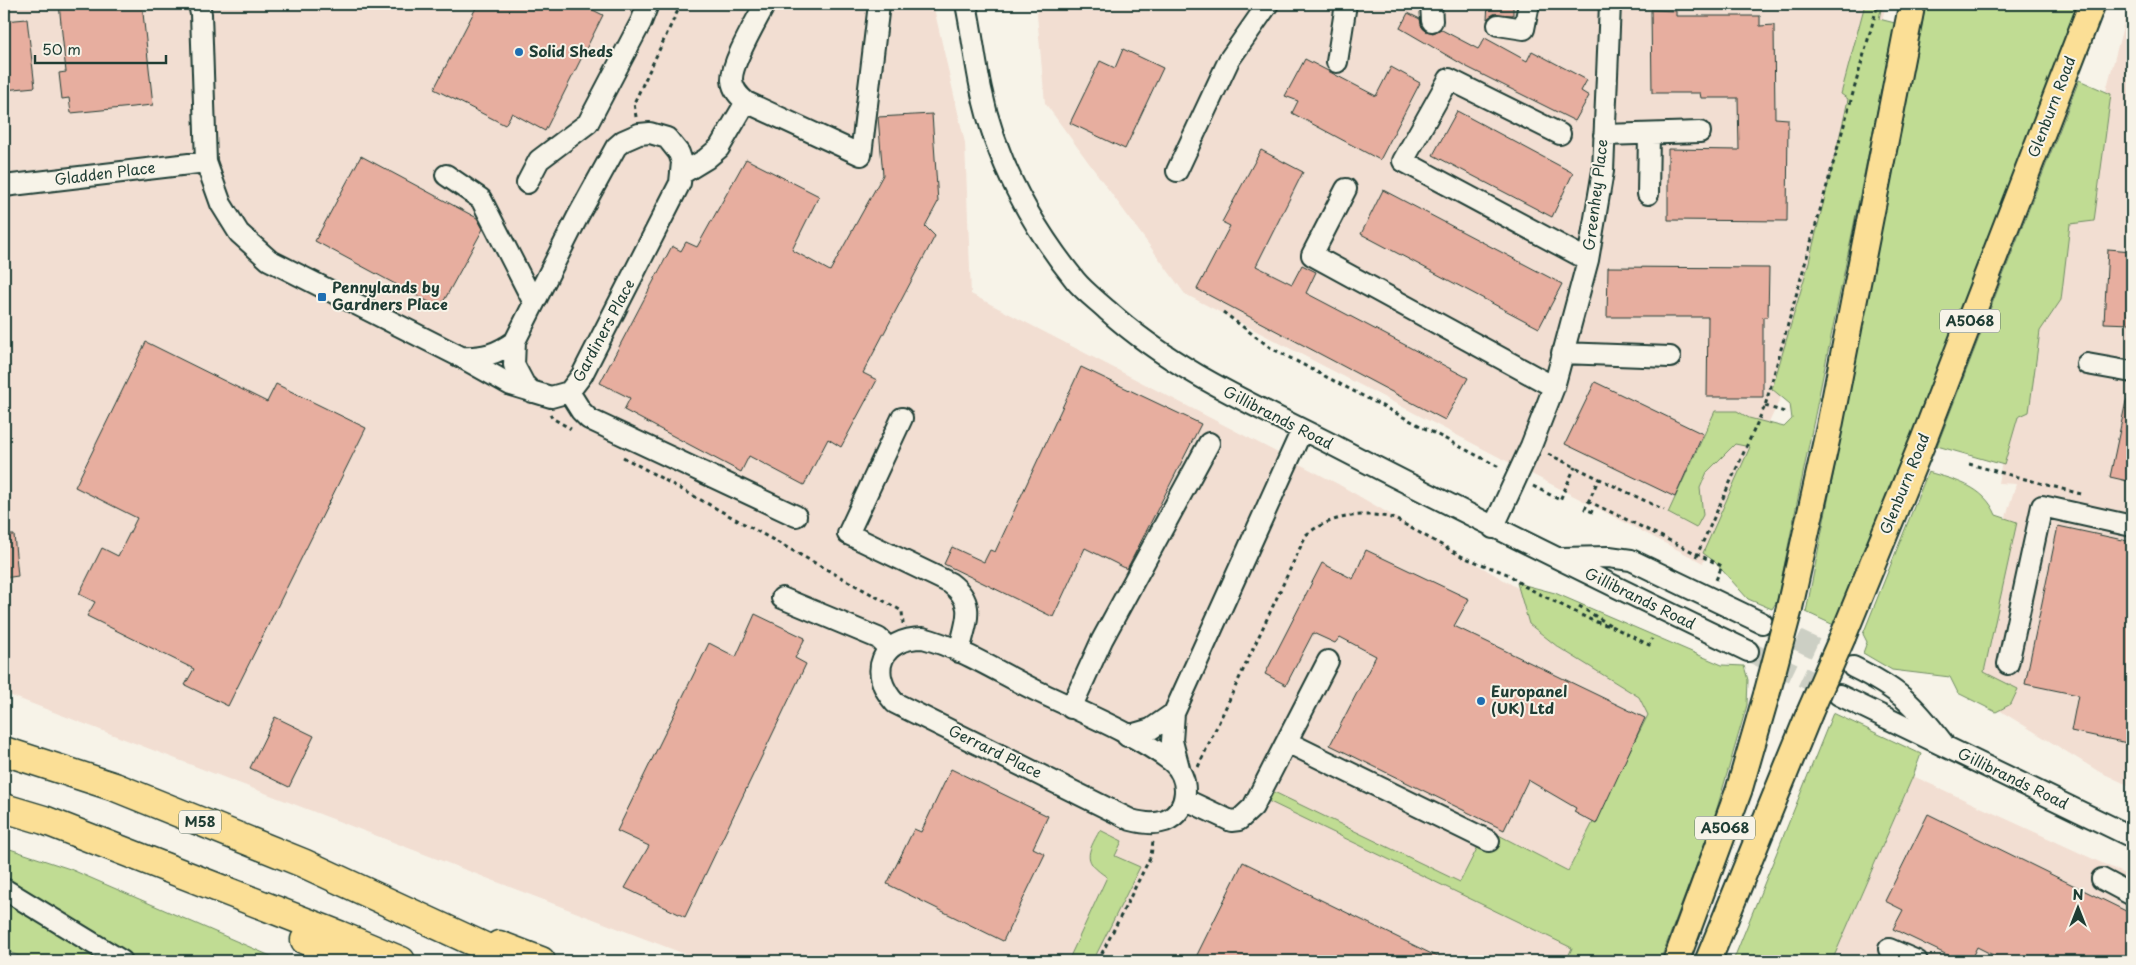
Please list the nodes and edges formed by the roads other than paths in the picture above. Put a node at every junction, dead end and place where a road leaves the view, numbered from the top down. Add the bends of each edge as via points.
1 (648, 4) edge
2 (764, 4) edge
3 (879, 4) edge
4 (966, 4) edge
5 (972, 4) edge
6 (1268, 4) edge
7 (1346, 4) edge
8 (1528, 4) edge
9 (1610, 4) edge
10 (1912, 4) edge
11 (2092, 4) edge
12 (201, 7) edge
13 (1498, 25) dead end
14 (970, 26) junction
15 (1337, 62) dead end
16 (746, 102) junction
17 (1700, 132) dead end
18 (1560, 134) dead end
19 (1649, 134) junction
20 (1604, 135) junction
21 (206, 162) junction
22 (1177, 171) dead end
23 (682, 173) junction
24 (446, 175) dead end
25 (527, 183) dead end
26 (4, 186) edge
27 (1346, 189) dead end
28 (1648, 194) dead end
29 (1588, 260) junction
30 (534, 303) junction
31 (515, 341) junction
32 (1562, 353) junction
33 (461, 357) junction
34 (1670, 358) dead end
35 (2087, 364) dead end
36 (2132, 372) edge
37 (1554, 387) junction
38 (569, 392) junction
39 (537, 394) junction
40 (902, 418) dead end
41 (1302, 430) junction
42 (1209, 443) dead end
43 (796, 516) dead end
44 (2132, 526) edge
45 (1493, 528) junction
46 (1555, 558) junction
47 (782, 598) dead end
48 (1762, 623) tunnel mouth
49 (897, 643) junction
50 (1748, 651) tunnel mouth
51 (959, 652) junction
52 (1328, 661) dead end
53 (2008, 664) dead end
54 (1853, 667) tunnel mouth
55 (1839, 695) tunnel mouth
56 (1071, 708) junction
57 (1174, 713) junction
58 (1127, 736) junction
59 (1287, 742) junction
60 (1946, 746) junction
61 (4, 751) edge
62 (1179, 768) junction
63 (1185, 794) junction
64 (4, 808) edge
65 (44, 820) junction
66 (2132, 837) edge
67 (1489, 841) dead end
68 (2102, 879) dead end
69 (4, 889) edge
70 (2132, 895) edge
71 (392, 904) junction
72 (1890, 949) dead end
73 (122, 961) edge
74 (351, 961) edge
75 (401, 961) edge
76 (515, 961) edge
77 (541, 961) edge
78 (1676, 961) edge
79 (1708, 961) edge
80 (1917, 961) edge

1 - 25 street via 588,123 539,160
2 - 16 street via 734,67 732,79 738,95
3 - 16 street via 861,154
4 - 14 street, Gillibrands Road
5 - 14 street, Gillibrands Road
6 - 22 street via 1229,60
7 - 15 street
8 - 13 street via 1524,29
9 - 20 street, Greenhey Place
10 - 78 main road, A5068, bridge via 1829,429 1789,610 1738,790
11 - 79 main road, Glenburn Road / A5068, bridge via 1924,440
12 - 21 street, Gardiners Place
14 - 41 street, Gillibrands Road via 981,90 996,144 1022,199 1050,247 1078,284 1133,334 1173,362 1234,397
16 - 23 street via 719,148
17 - 19 street
18 - 29 street via 1449,79 1404,161
19 - 20 street
19 - 28 street
20 - 29 street, Greenhey Place via 1602,171
21 - 26 street, Gladden Place
21 - 33 street, Gardiners Place via 221,204 239,233 269,260
23 - 30 street via 678,152 666,138 650,133 639,134 616,147
23 - 38 street, Gardiners Place via 680,184 582,375
24 - 30 street via 481,199
27 - 37 street via 1312,255
29 - 32 street, Greenhey Place
30 - 31 street
31 - 33 street via 491,355
31 - 39 street via 514,365 524,384
32 - 34 street
32 - 37 street, Greenhey Place
33 - 39 street, Gardiners Place via 511,386
35 - 36 street
37 - 45 street, Greenhey Place
38 - 39 street, Gardiners Place via 551,397
38 - 43 street via 589,419
40 - 51 street via 848,534 950,583 962,592 967,611
41 - 45 street, Gillibrands Road
41 - 57 street
42 - 56 street via 1102,640
44 - 53 street via 2042,506
45 - 46 street, Gillibrands Road
46 - 48 street via 1609,556 1631,560
46 - 50 street, Gillibrands Road
47 - 49 street
49 - 51 street via 923,638
49 - 63 street, Gerrard Place via 883,658 880,677 885,691 895,703 1132,820 1166,821 1175,815
51 - 56 street
52 - 59 street
54 - 60 street via 1906,698
55 - 60 street, Gillibrands Road
56 - 58 street
57 - 58 street via 1151,729
57 - 62 street via 1172,741
58 - 62 street
59 - 63 street via 1253,807 1239,820 1232,821
59 - 67 street
60 - 66 street, Gillibrands Road
61 - 71 highway, M58 via 115,787 303,863
62 - 63 street
64 - 65 highway
65 - 74 highway
65 - 75 highway
68 - 70 street
69 - 73 street
71 - 76 highway, M58
71 - 77 highway
72 - 80 street

